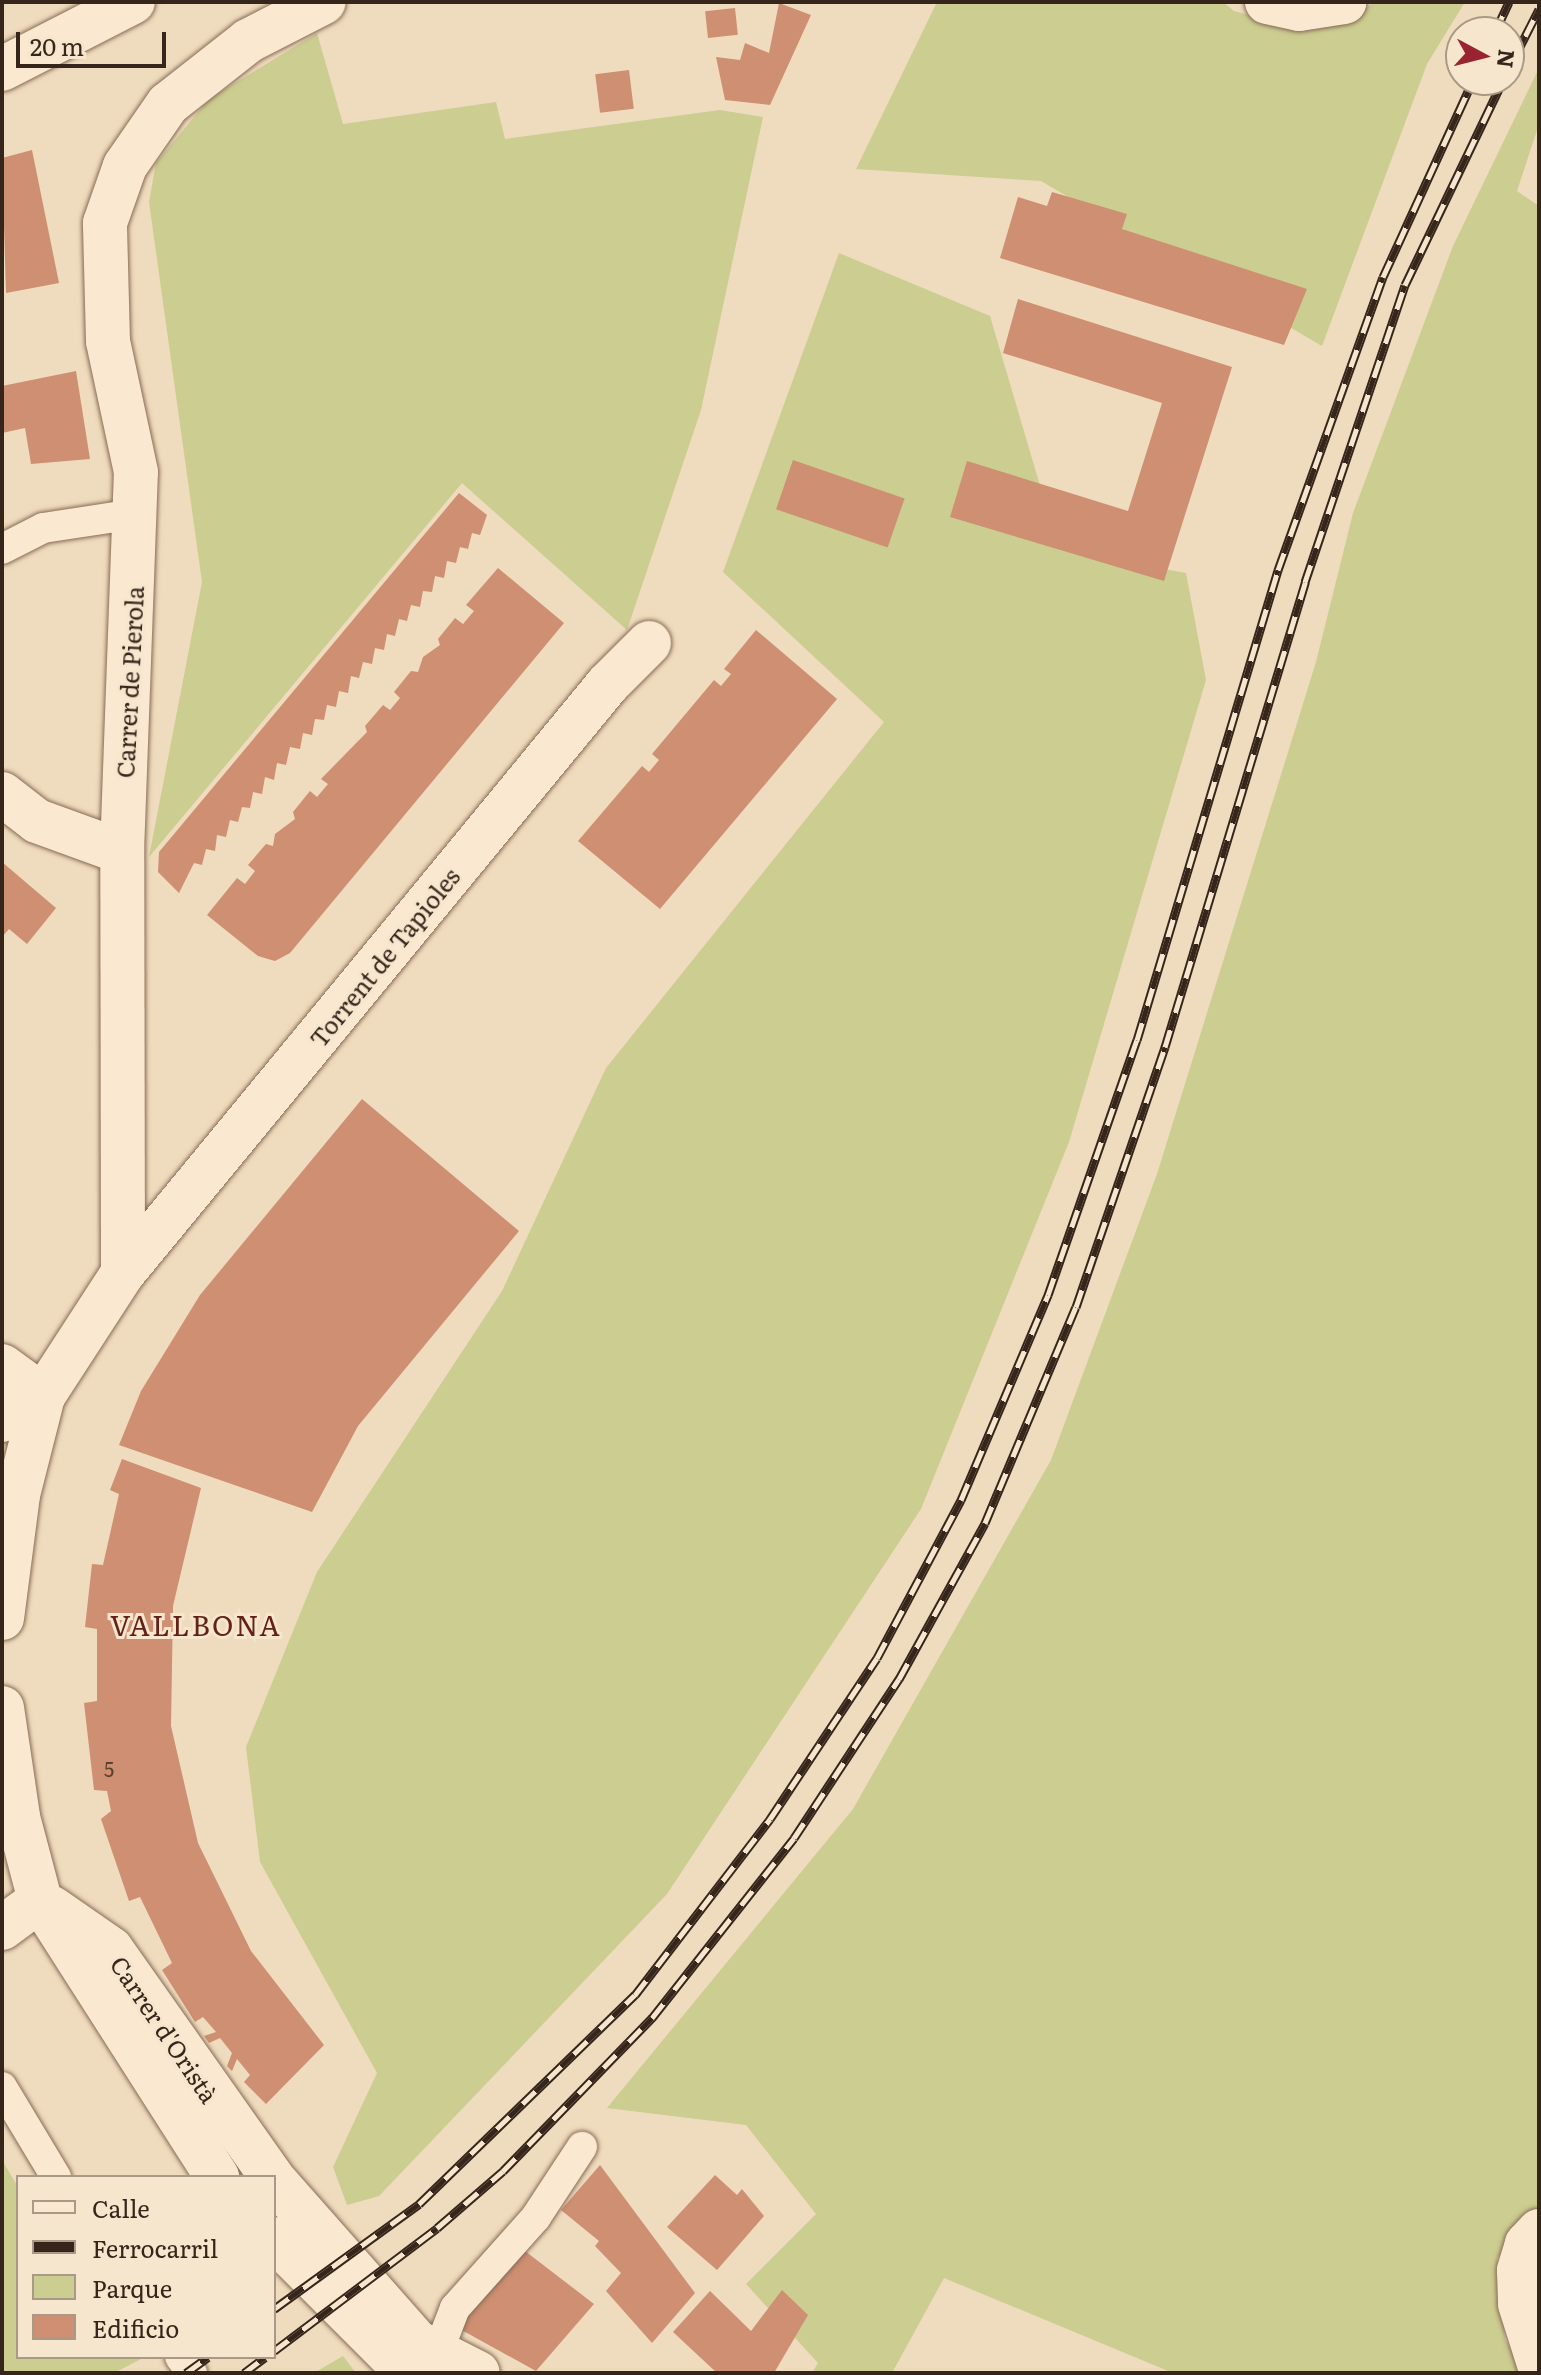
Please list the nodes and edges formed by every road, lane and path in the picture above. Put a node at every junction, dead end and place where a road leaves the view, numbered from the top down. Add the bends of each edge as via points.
1 (133, 2) edge
2 (324, 2) edge
3 (1267, 2) edge
4 (1344, 2) edge
5 (2, 69) edge
6 (136, 514) junction
7 (2, 549) edge
8 (649, 643) dead end
9 (2, 794) edge
10 (122, 852) junction
11 (123, 1273) junction
12 (2, 1366) edge
13 (43, 1396) junction
14 (2, 1420) edge
15 (2, 1618) edge
16 (2, 1708) edge
17 (5, 1757) edge
18 (40, 1900) junction
19 (2, 1928) edge
20 (2, 2087) edge
21 (582, 2147) dead end
22 (55, 2175) edge
23 (216, 2175) edge
24 (271, 2175) edge
25 (276, 2182) edge
26 (1539, 2231) edge
27 (276, 2241) edge
28 (423, 2363) edge
29 (1539, 2364) edge
30 (478, 2373) edge

1 - 5 street
2 - 6 street, Carrer de Pierola via 248,41 168,104 125,166 105,223 104,281 108,341 136,472
3 - 4 street via 1299,9
6 - 7 lane via 43,528
6 - 10 street, Carrer de Pierola
8 - 11 street, Torrent de Tapioles via 608,684
9 - 10 street via 37,821
10 - 11 street, Carrer de Pierola
11 - 13 street
12 - 13 street
13 - 14 street
13 - 15 street via 18,1495
16 - 17 street, Carrer d'Oristà
17 - 18 street, Carrer d'Oristà
18 - 19 street
18 - 23 street, Carrer d'Oristà
18 - 24 street, Carrer d'Oristà via 111,1949
20 - 22 lane
21 - 28 lane via 536,2217 455,2308
25 - 28 street, Carrer d'Oristà via 417,2342
26 - 29 street via 1527,2244 1519,2271 1520,2304
27 - 28 street, Carrer d'Oristà
28 - 30 street, Carrer d'Oristà

